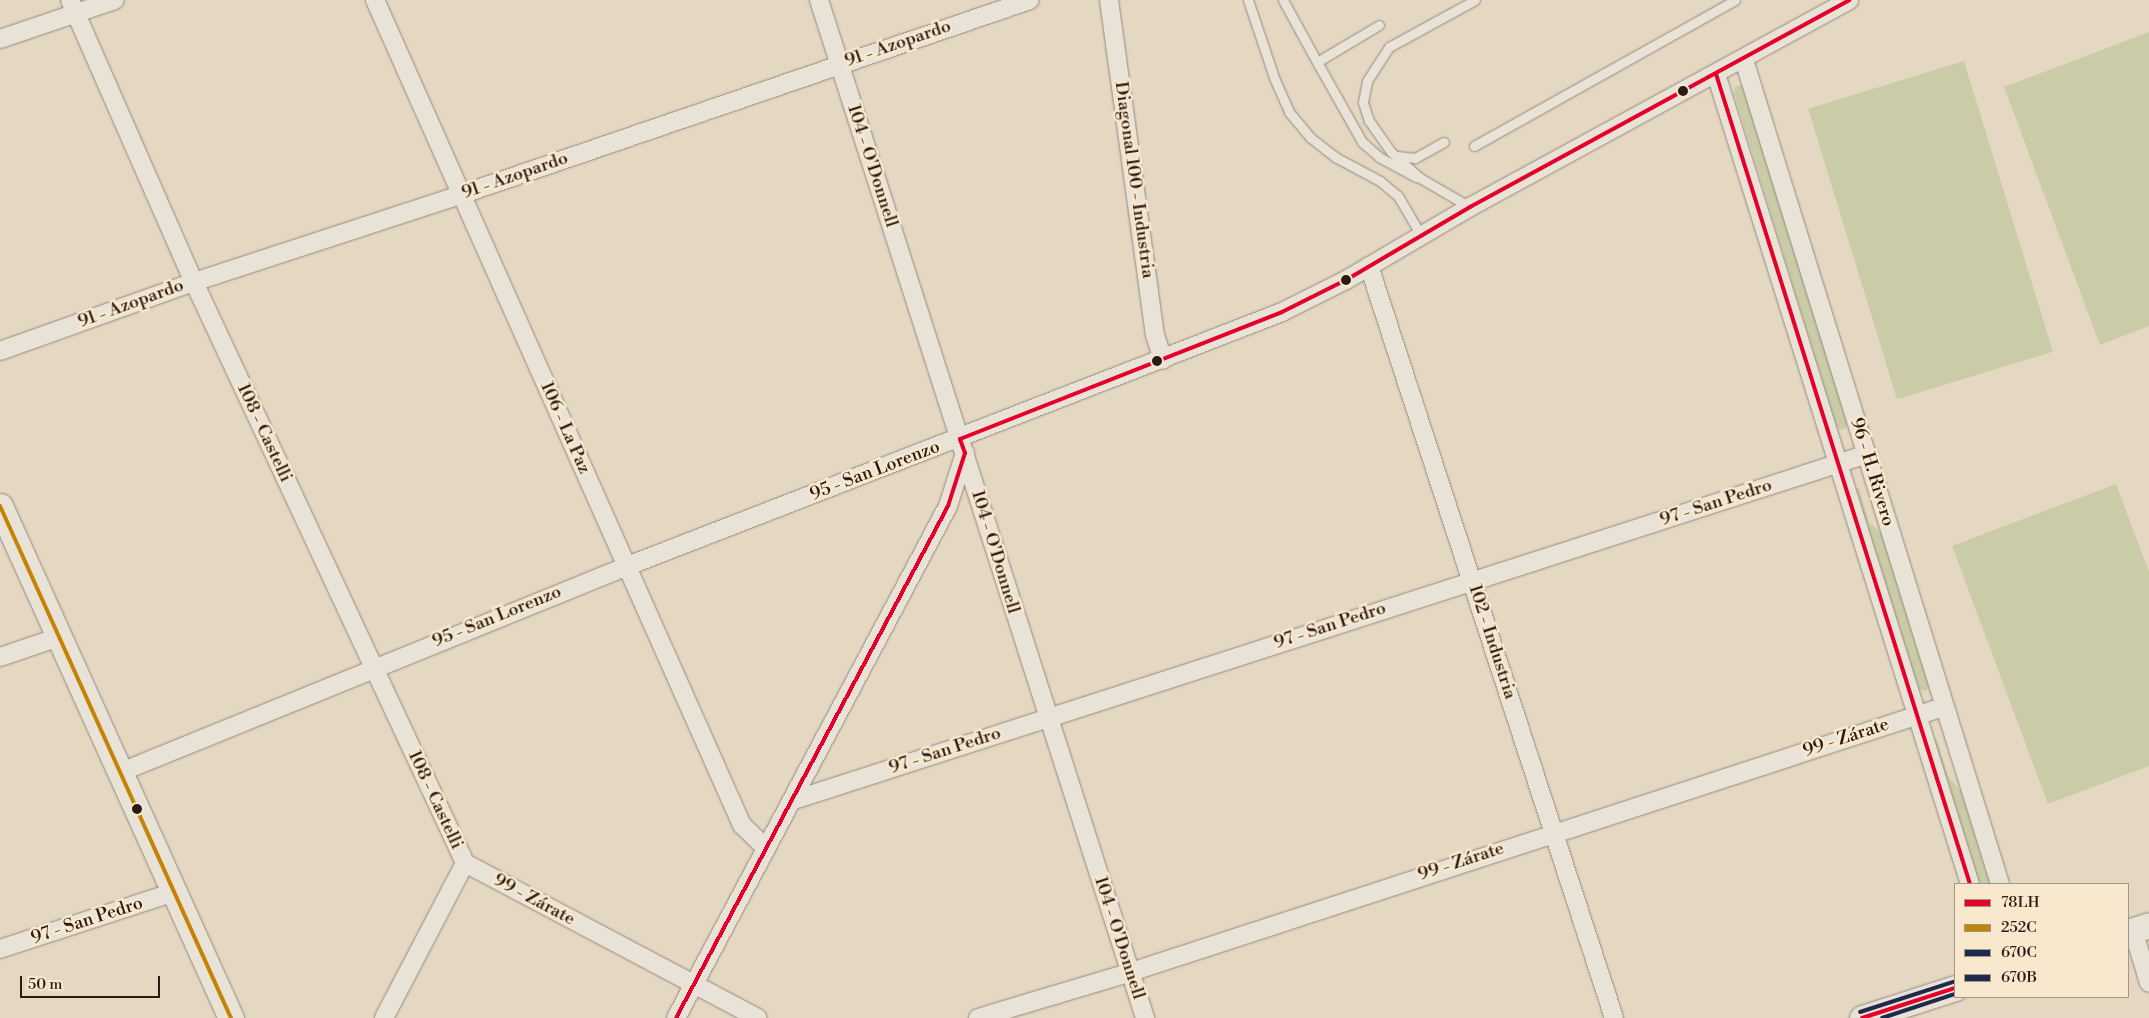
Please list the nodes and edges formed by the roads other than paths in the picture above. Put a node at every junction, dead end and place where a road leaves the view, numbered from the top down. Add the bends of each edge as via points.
1 (115, 0) edge
2 (375, 0) edge
3 (819, 0) edge
4 (1030, 0) edge
5 (1109, 0) edge
6 (1248, 0) edge
7 (1283, 0) edge
8 (1475, 0) edge
9 (1735, 0) edge
10 (1849, 0) edge
11 (73, 6) edge
12 (1379, 25) dead end
13 (0, 39) edge
14 (1744, 60) junction
15 (1317, 62) junction
16 (839, 64) junction
17 (1716, 74) junction
18 (1444, 142) dead end
19 (1474, 146) dead end
20 (1391, 152) junction
21 (1420, 178) junction
22 (463, 194) junction
23 (1470, 207) junction
24 (1421, 235) junction
25 (1369, 266) junction
26 (194, 282) junction
27 (0, 351) edge
28 (1163, 360) junction
29 (962, 446) junction
30 (1868, 454) junction
31 (1838, 464) junction
32 (0, 506) edge
33 (626, 567) junction
34 (1472, 580) junction
35 (59, 637) junction
36 (0, 657) edge
37 (371, 668) junction
38 (1943, 707) junction
39 (1918, 715) junction
40 (1047, 717) junction
41 (121, 772) junction
42 (794, 800) junction
43 (1553, 832) junction
44 (766, 848) junction
45 (465, 863) junction
46 (1970, 883) edge
47 (2000, 883) edge
48 (174, 892) junction
49 (2137, 929) edge
50 (0, 949) edge
51 (1131, 972) junction
52 (2149, 983) edge
53 (694, 985) junction
54 (1954, 988) edge
55 (231, 1018) edge
56 (384, 1018) edge
57 (676, 1018) edge
58 (758, 1018) edge
59 (978, 1018) edge
60 (1144, 1018) edge
61 (1614, 1018) edge
62 (1862, 1018) edge

1 - 11 street
2 - 22 street, 106 - La Paz
3 - 16 street, 104 - O'Donnell
4 - 16 street, 91 - Azopardo
5 - 28 street, Diagonal 100 - Industria via 1155,335
6 - 24 lane via 1289,112 1311,138 1335,157 1398,196
7 - 15 lane
8 - 20 lane via 1389,47 1367,81 1363,102 1369,121
9 - 19 lane
10 - 14 street, 95 - San Lorenzo
11 - 13 street
11 - 26 street, 108 - Castelli
12 - 15 lane
14 - 17 street, 95 - San Lorenzo
14 - 30 street, 96 - H. Rivero
15 - 21 lane via 1362,142 1379,157
16 - 22 street, 91 - Azopardo
16 - 29 street, 104 - O'Donnell
17 - 23 street, 95 - San Lorenzo
17 - 31 street, 96 - H. Rivero
18 - 20 lane via 1415,158 1405,159
20 - 21 lane
21 - 23 lane
22 - 26 street, 91 - Azopardo
22 - 33 street, 106 - La Paz
23 - 24 street, 95 - San Lorenzo
24 - 25 street, 95 - San Lorenzo
25 - 28 street, 95 - San Lorenzo via 1282,312
25 - 34 street, 102 - Industria
26 - 27 street, 91 - Azopardo
26 - 37 street, 108 - Castelli
28 - 29 street, 95 - San Lorenzo
29 - 33 street, 95 - San Lorenzo
29 - 40 street, 104 - O'Donnell
29 - 42 street via 948,506
30 - 31 street, 97 - San Pedro
30 - 38 street, 96 - H. Rivero
31 - 34 street, 97 - San Pedro
31 - 39 street, 96 - H. Rivero
32 - 35 street
33 - 37 street, 95 - San Lorenzo
33 - 44 street, 106 - La Paz via 742,825
34 - 40 street, 97 - San Pedro
34 - 43 street, 102 - Industria
35 - 36 street
35 - 41 street
37 - 41 street, 95 - San Lorenzo
37 - 45 street, 108 - Castelli
38 - 39 street, 99 - Zárate
38 - 47 street, 96 - H. Rivero
39 - 43 street, 99 - Zárate
39 - 46 street, 96 - H. Rivero
40 - 42 street, 97 - San Pedro
40 - 51 street, 104 - O'Donnell
41 - 48 street
42 - 44 street
43 - 51 street, 99 - Zárate
43 - 61 street, 102 - Industria
44 - 53 street
45 - 53 street, 99 - Zárate
45 - 56 street
48 - 50 street, 97 - San Pedro
48 - 55 street
49 - 52 street
51 - 59 street, 99 - Zárate
51 - 60 street, 104 - O'Donnell
53 - 57 street
53 - 58 street, 99 - Zárate
54 - 62 street

